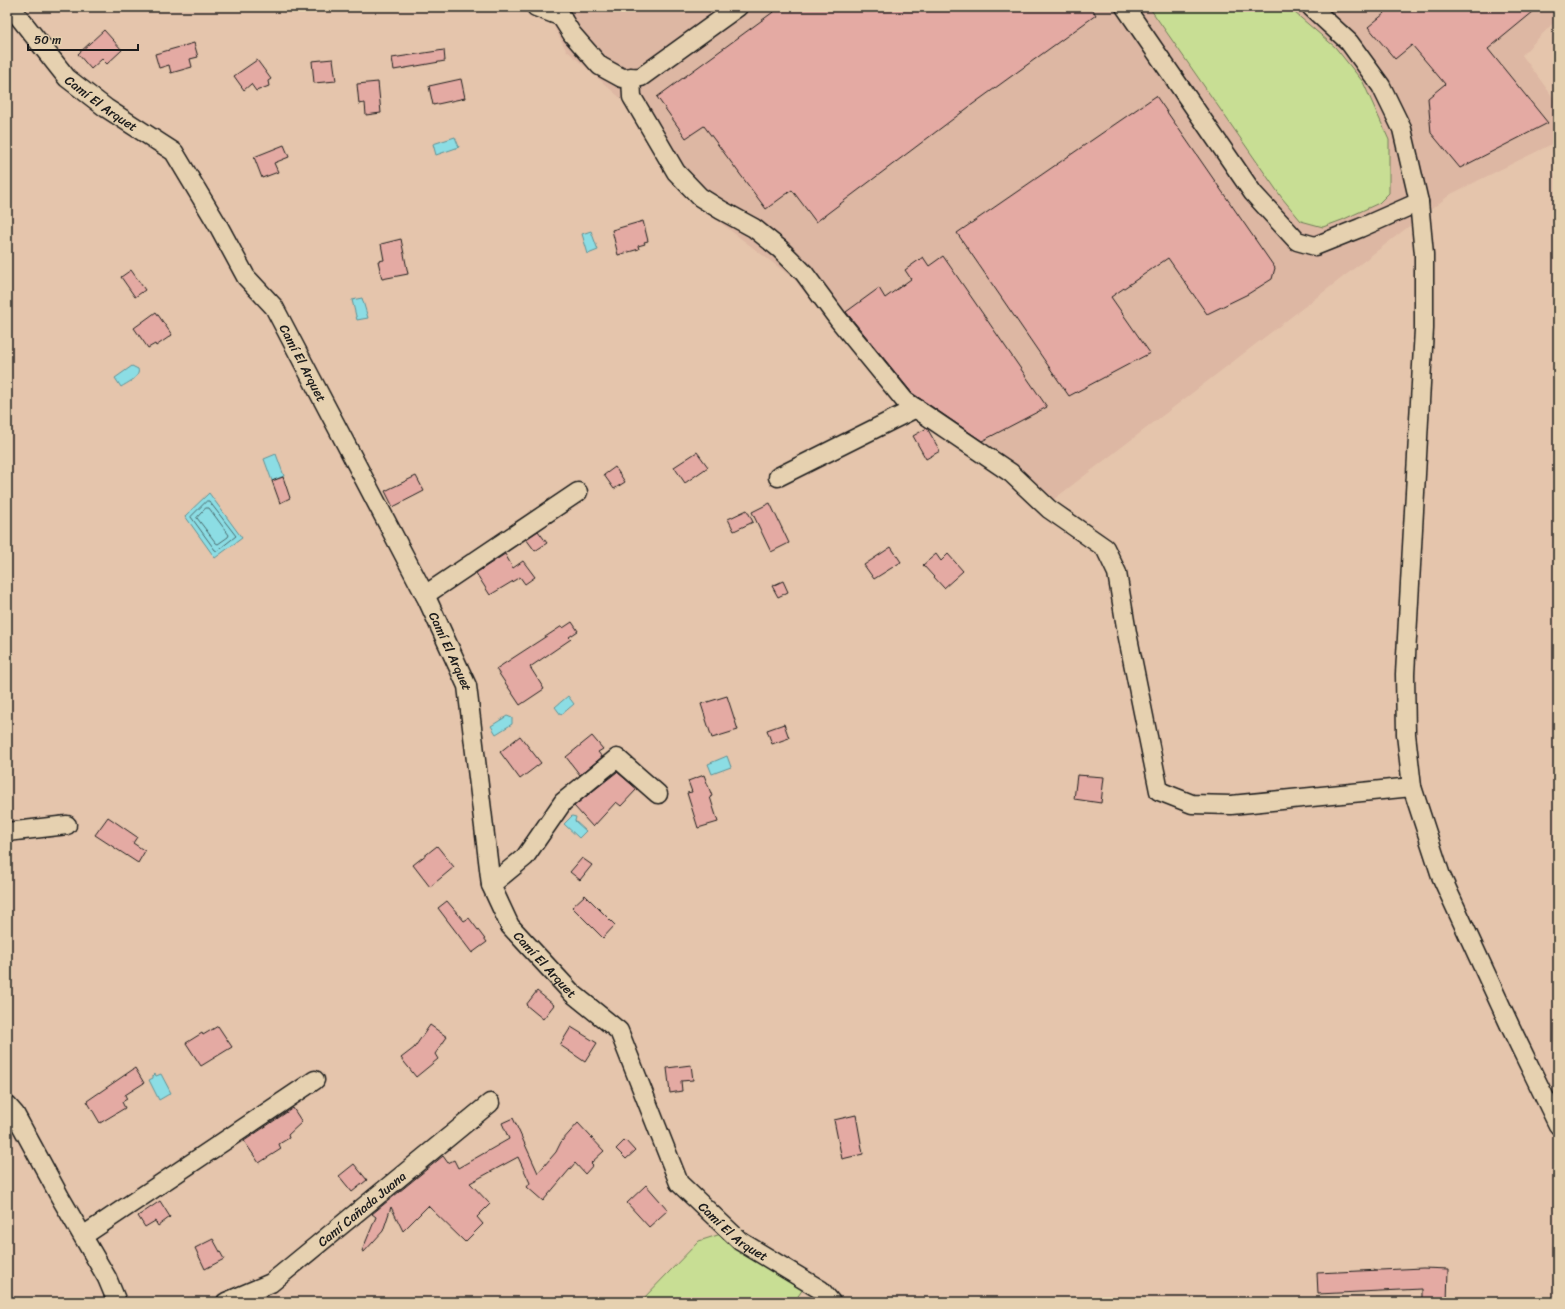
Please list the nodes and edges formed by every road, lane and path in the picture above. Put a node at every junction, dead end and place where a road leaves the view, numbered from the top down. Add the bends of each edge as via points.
1 (11, 7) edge
2 (536, 7) edge
3 (738, 7) edge
4 (1124, 7) edge
5 (1311, 7) edge
6 (558, 12) edge
7 (631, 77) junction
8 (1419, 202) junction
9 (916, 408) junction
10 (778, 477) dead end
11 (578, 492) dead end
12 (425, 594) junction
13 (1412, 787) junction
14 (658, 794) dead end
15 (67, 825) dead end
16 (7, 832) edge
17 (491, 885) junction
18 (315, 1080) dead end
19 (490, 1103) dead end
20 (7, 1105) edge
21 (1558, 1124) edge
22 (83, 1236) junction
23 (117, 1302) edge
24 (226, 1302) edge
25 (831, 1302) edge

1 - 12 street, Camí El Arquet via 67,78 106,108 174,152 246,277 274,307
2 - 6 street
3 - 7 street via 641,77
4 - 8 street via 1253,193 1297,241 1315,246
5 - 8 street via 1349,42 1381,86 1402,129
6 - 7 street via 572,34 600,66 622,78
7 - 9 street via 632,97 676,172 700,197 754,228 780,249 804,273 901,396
8 - 13 street via 1424,254 1424,329 1406,674 1406,734
9 - 10 street
9 - 13 street via 1011,473 1049,509 1105,548 1117,573 1159,791 1192,804 1231,805
11 - 12 street
12 - 17 street, Camí El Arquet via 466,686
13 - 21 street via 1441,876
14 - 17 street via 617,758 563,802 526,857
15 - 16 street
17 - 25 street, Camí El Arquet via 510,926 572,993 619,1031 679,1183 740,1241 821,1290
18 - 22 street
19 - 24 street, Camí Cañada Juana via 271,1283
20 - 22 street via 15,1114
22 - 23 street via 107,1278

